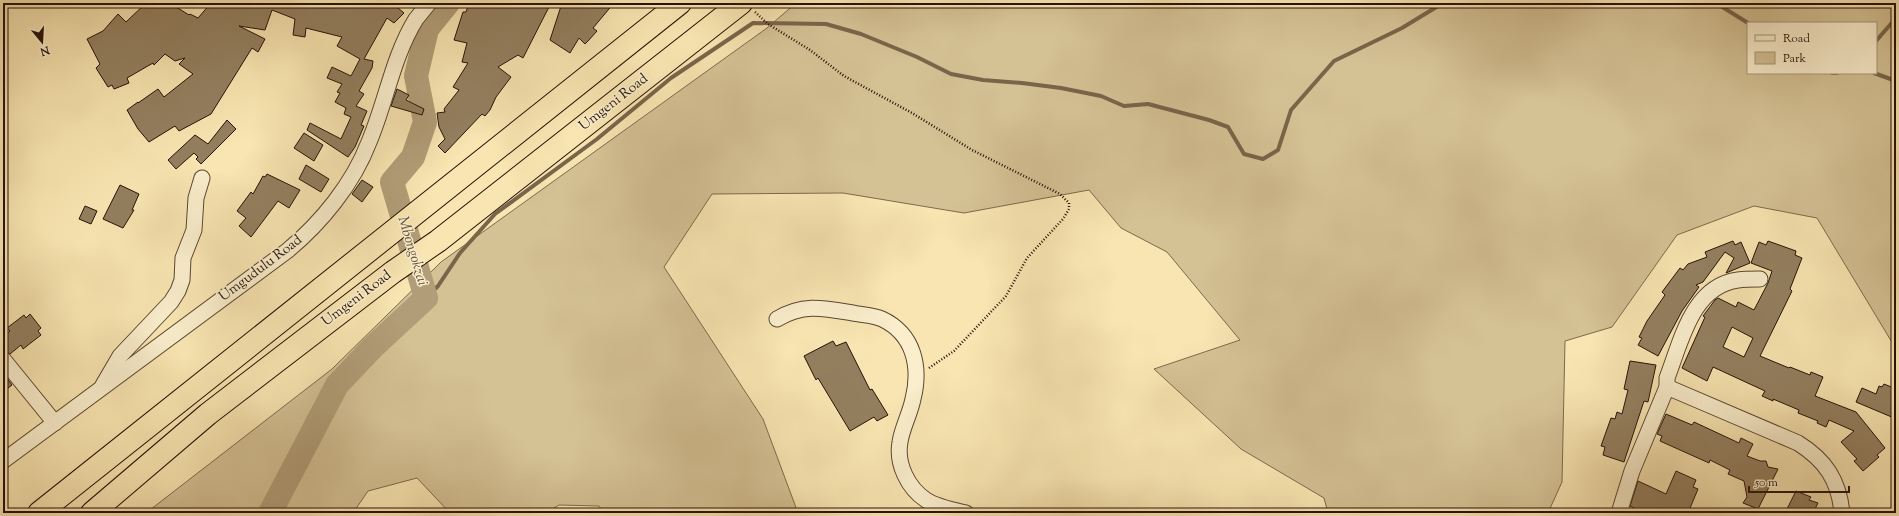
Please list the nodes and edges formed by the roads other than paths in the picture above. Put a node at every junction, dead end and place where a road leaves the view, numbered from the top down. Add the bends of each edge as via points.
1 (430, 3) edge
2 (680, 3) edge
3 (741, 3) edge
4 (202, 178) dead end
5 (1760, 279) dead end
6 (777, 319) dead end
7 (3, 360) edge
8 (1667, 387) junction
9 (102, 388) junction
10 (55, 423) junction
11 (3, 460) edge
12 (924, 507) edge
13 (39, 513) edge
14 (92, 513) edge
15 (966, 513) edge
16 (1619, 513) edge
17 (1842, 513) edge

1 - 9 street, Umgudulu Road via 406,36 369,144 352,175 315,225 287,251
2 - 13 highway
3 - 14 highway, Umgeni Road via 438,241 208,414
4 - 9 street via 196,198 194,230 183,258 182,280 178,291 120,356
5 - 8 street via 1737,280 1703,298 1693,312 1667,378
6 - 12 street via 794,310 812,308 846,312 882,319 899,330 908,341 917,375 899,454 909,482
7 - 10 street
8 - 16 street via 1632,471
8 - 17 street via 1798,443 1814,453 1824,463 1834,480
9 - 10 street, Umgudulu Road
10 - 11 street, Umgudulu Road
12 - 15 street

